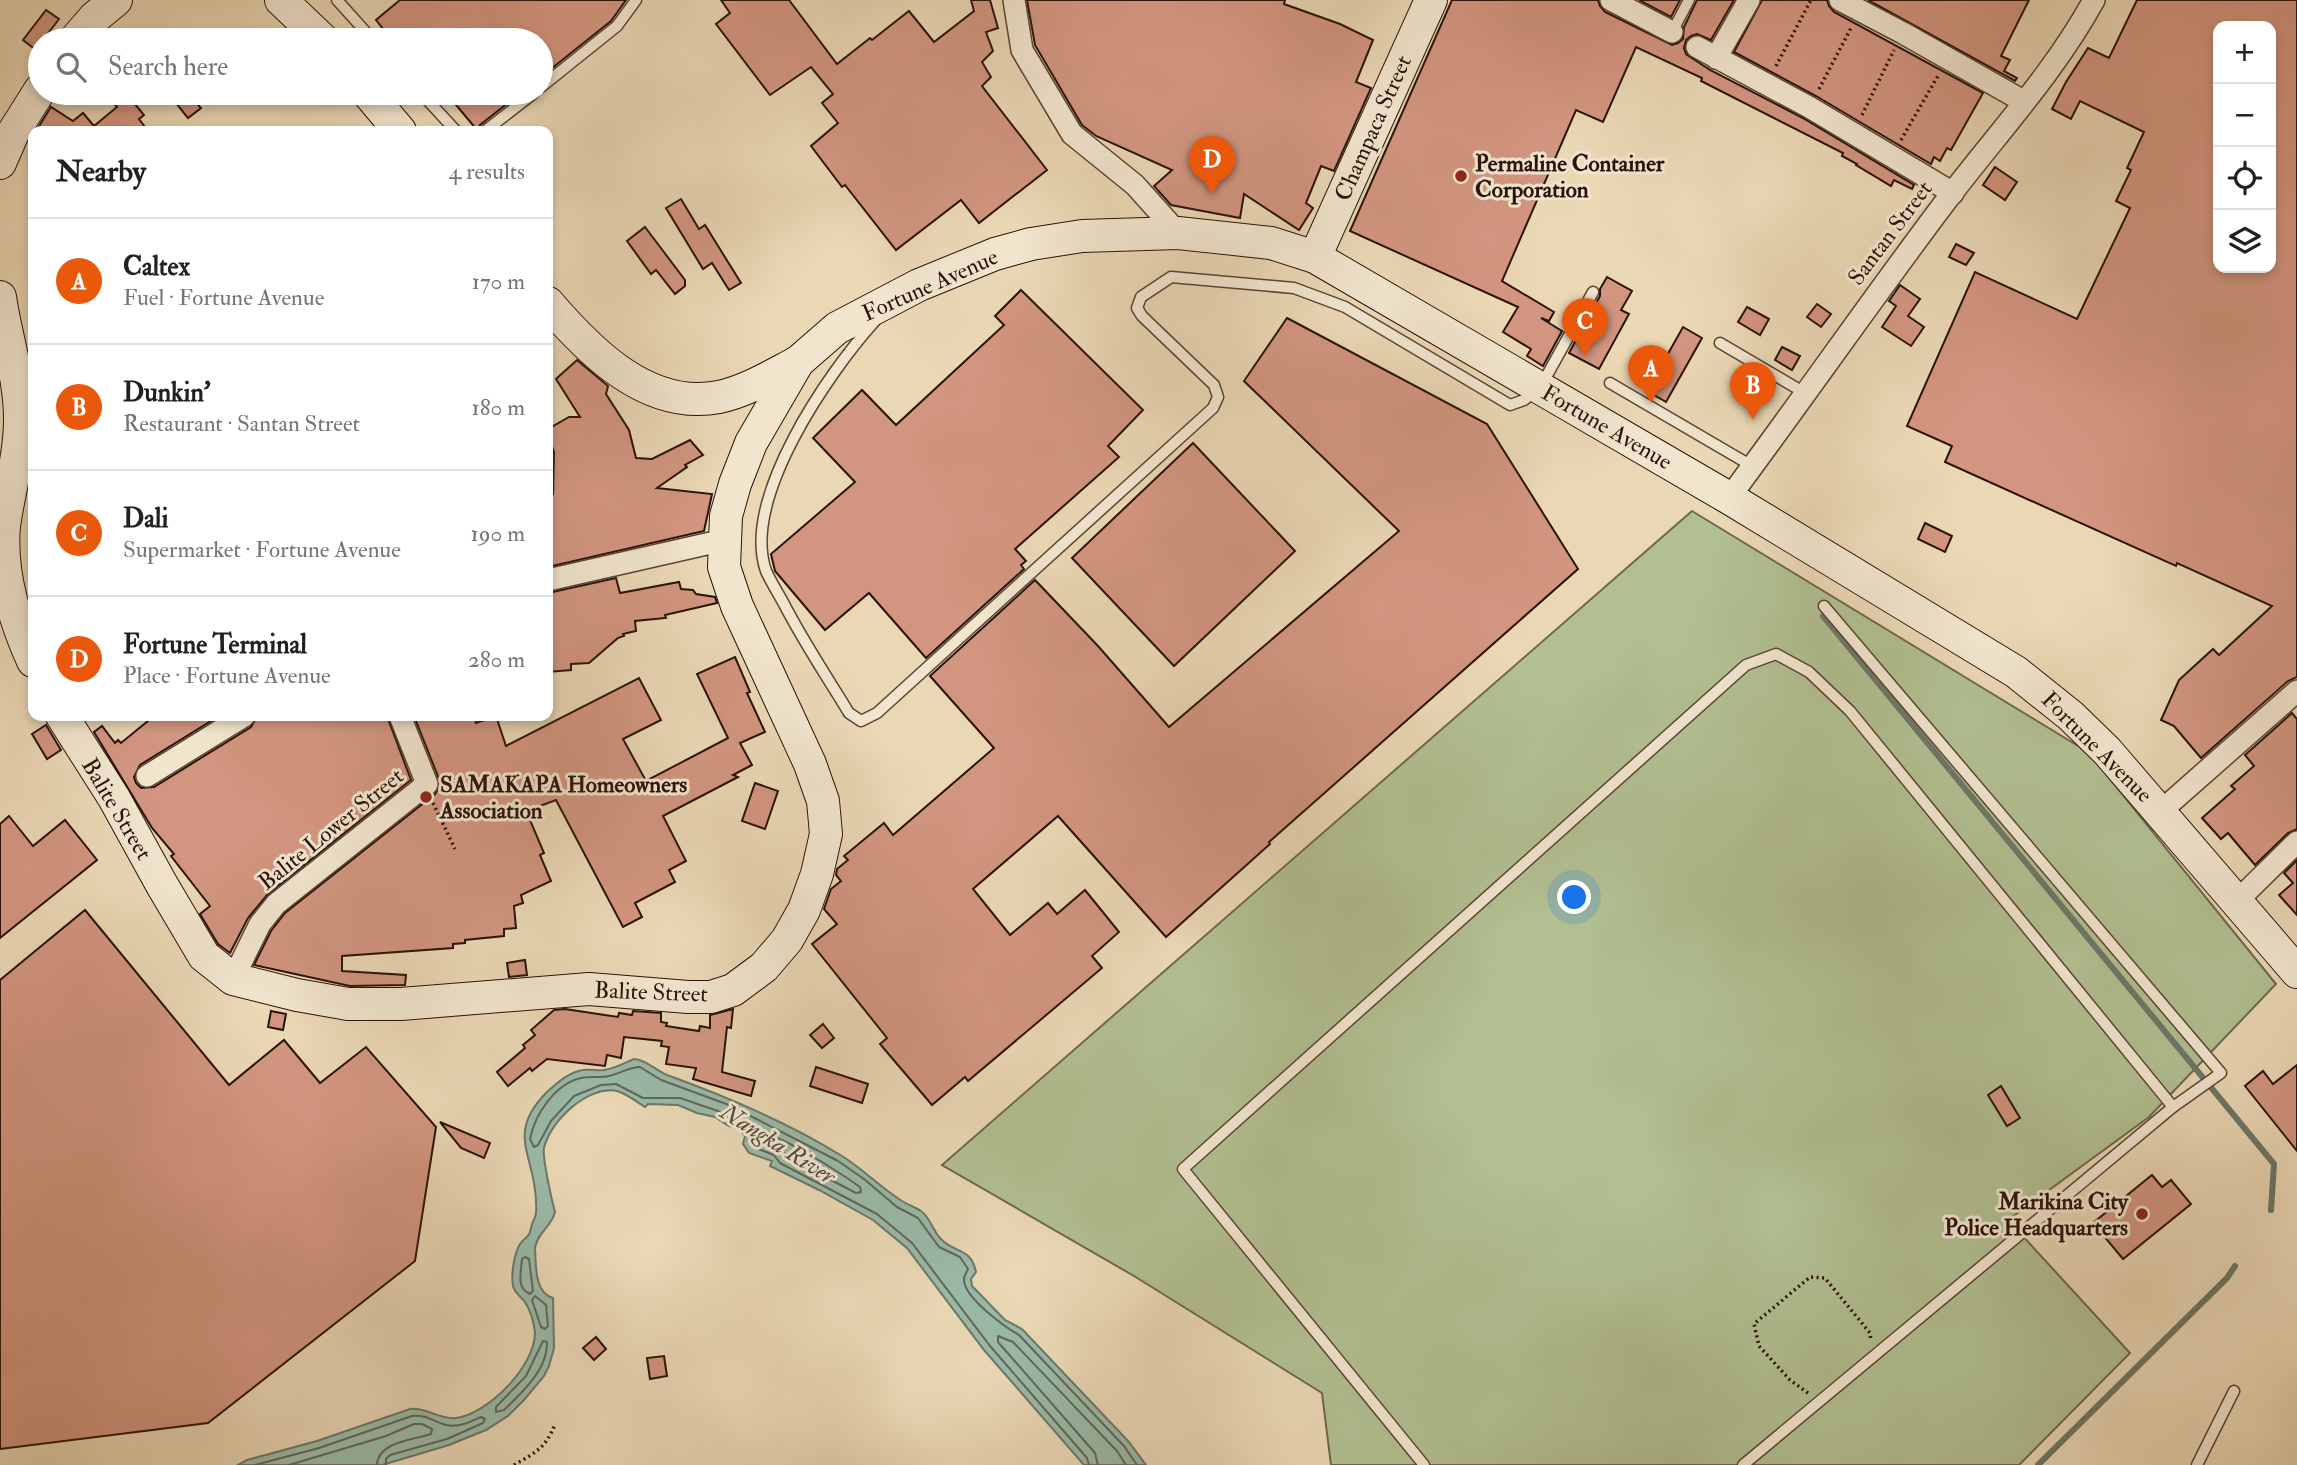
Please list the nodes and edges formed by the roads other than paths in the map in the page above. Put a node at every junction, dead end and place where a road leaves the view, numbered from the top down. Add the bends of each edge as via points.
1 (116, 0) edge
2 (281, 0) edge
3 (337, 0) edge
4 (636, 0) edge
5 (1014, 0) edge
6 (1431, 0) edge
7 (1689, 0) edge
8 (1749, 0) edge
9 (1840, 0) edge
10 (2094, 0) edge
11 (1621, 2) edge
12 (85, 28) edge
13 (310, 28) edge
14 (362, 28) edge
15 (1672, 32) joint
16 (1697, 47) dead end
17 (1717, 58) junction
18 (553, 77) edge
19 (2023, 102) junction
20 (31, 105) edge
21 (378, 105) edge
22 (432, 105) edge
23 (519, 105) edge
24 (396, 126) edge
25 (451, 126) edge
26 (491, 126) edge
27 (0, 163) edge
28 (1953, 193) junction
29 (1178, 233) junction
30 (1315, 257) junction
31 (1593, 292) dead end
32 (898, 296) junction
33 (0, 297) edge
34 (553, 308) edge
35 (1720, 343) dead end
36 (798, 362) junction
37 (1610, 383) dead end
38 (1540, 388) junction
39 (1805, 393) junction
40 (1752, 466) junction
41 (1729, 498) junction
42 (2, 529) edge
43 (724, 540) junction
44 (553, 579) edge
45 (1825, 606) dead end
46 (28, 647) edge
47 (2297, 691) edge
48 (65, 721) edge
49 (236, 721) edge
50 (402, 721) edge
51 (147, 776) dead end
52 (2161, 811) junction
53 (2297, 842) edge
54 (2237, 901) junction
55 (2297, 972) edge
56 (233, 979) junction
57 (2173, 1107) junction
58 (2234, 1391) dead end
59 (1424, 1465) edge
60 (1743, 1465) edge
61 (2197, 1465) edge

1 - 12 main road
2 - 13 main road
3 - 14 lane
4 - 18 lane via 617,26
5 - 29 street via 1022,50 1072,134 1135,185
6 - 30 main road, Champaca Street
7 - 15 lane
8 - 17 street
9 - 19 street
10 - 19 street, Santan Street
11 - 15 street
16 - 17 street
17 - 28 street
19 - 28 street, Santan Street
20 - 27 main road
21 - 24 main road
22 - 25 lane
23 - 26 lane
28 - 39 street, Santan Street
29 - 30 main road, Fortune Avenue via 1271,243
29 - 32 main road, Fortune Avenue via 1082,236 1031,244 958,267
30 - 38 main road, Fortune Avenue
31 - 38 lane
32 - 36 main road, Fortune Avenue via 837,328
32 - 38 lane via 856,342 791,438 776,471 761,540 766,570 790,617 849,713 861,721 877,713 1213,408 1218,397 1214,385 1137,307 1141,297 1171,277 1293,288 1345,307 1510,405
33 - 42 main road via 20,418 17,462
34 - 36 main road via 610,365 674,396 720,397
35 - 39 lane
36 - 43 main road, Balite Street via 751,443 726,516
37 - 40 lane
38 - 41 main road, Fortune Avenue
39 - 40 street, Santan Street
40 - 41 street, Santan Street
41 - 52 main road, Fortune Avenue via 2016,672 2108,751
42 - 46 main road via 8,590
43 - 44 street
43 - 56 main road, Balite Street via 724,567 737,606 823,801 826,834 817,874 787,940 764,967 733,990 688,998 589,989 348,1004
45 - 57 lane via 2221,1073
47 - 52 street
48 - 56 main road, Balite Street via 204,956
49 - 51 street
50 - 56 street, Balite Lower Street via 427,784 276,904 260,924
52 - 54 main road, Fortune Avenue
53 - 54 street
54 - 55 main road, Fortune Avenue
57 - 59 lane via 1850,711 1809,671 1776,654 1746,665 1183,1170
57 - 60 lane
58 - 61 lane

